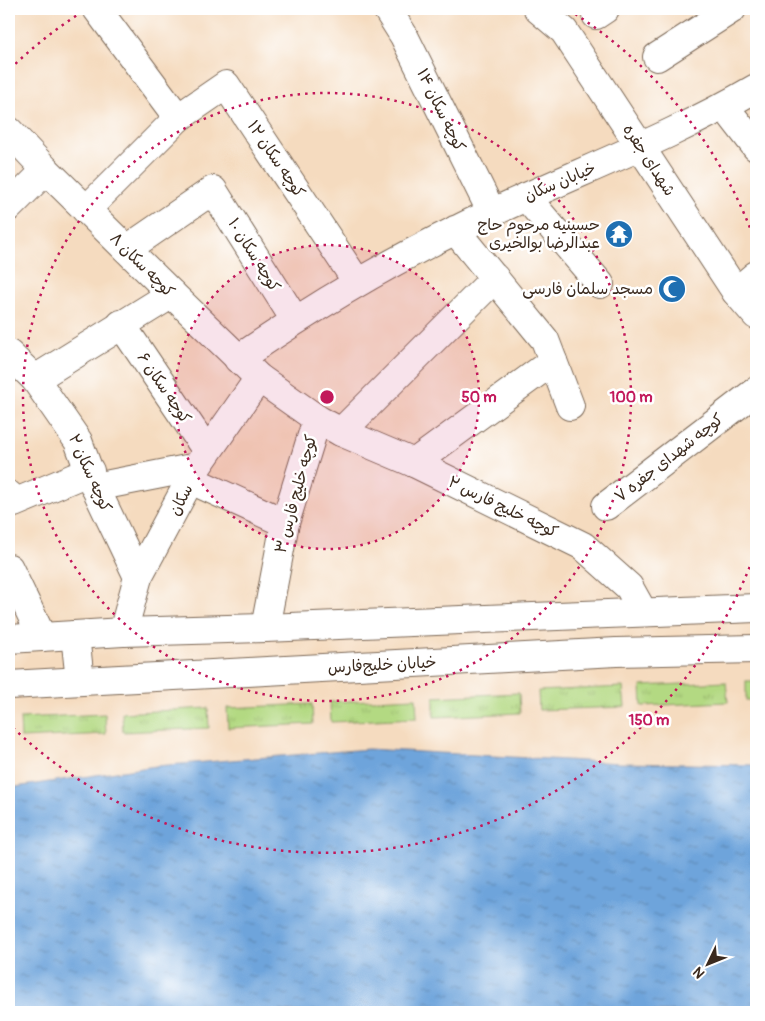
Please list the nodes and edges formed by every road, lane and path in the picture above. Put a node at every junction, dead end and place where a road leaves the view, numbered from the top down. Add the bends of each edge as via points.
1 (97, 9) edge
2 (387, 9) edge
3 (538, 9) edge
4 (732, 9) edge
5 (657, 57) dead end
6 (756, 88) edge
7 (725, 107) junction
8 (178, 118) junction
9 (9, 131) edge
10 (641, 147) junction
11 (756, 147) edge
12 (46, 170) junction
13 (526, 197) junction
14 (9, 207) edge
15 (86, 210) junction
16 (492, 213) junction
17 (455, 230) junction
18 (127, 249) junction
19 (495, 278) junction
20 (357, 282) junction
21 (600, 284) dead end
22 (746, 284) edge
23 (172, 294) junction
24 (756, 315) edge
25 (296, 320) junction
26 (121, 324) junction
27 (10, 359) edge
28 (238, 359) junction
29 (553, 361) junction
30 (260, 378) junction
31 (35, 379) junction
32 (756, 391) edge
33 (570, 406) dead end
34 (317, 420) junction
35 (341, 432) junction
36 (414, 463) junction
37 (199, 466) junction
38 (92, 479) junction
39 (9, 495) edge
40 (606, 506) dead end
41 (285, 524) junction
42 (9, 568) edge
43 (138, 577) junction
44 (756, 608) edge
45 (643, 612) junction
46 (265, 628) junction
47 (123, 632) junction
48 (75, 635) junction
49 (42, 637) junction
50 (9, 639) edge
51 (756, 649) edge
52 (80, 681) junction
53 (9, 684) edge

1 - 8 street
2 - 16 street, کوچه سکان ۱۴ via 404,36
3 - 10 street, شهدای جفره via 564,31
4 - 5 street
6 - 7 street, خیابان سکان
7 - 10 street, خیابان سکان
7 - 11 street
8 - 15 street
8 - 20 street, کوچه سکان ۱۲ via 226,85
9 - 12 street, کوچه سکان ۸
10 - 13 street, خیابان سکان
10 - 22 street, شهدای جفره
12 - 14 street
12 - 15 street, کوچه سکان ۸
13 - 16 street, خیابان سکان
13 - 21 street
15 - 18 street, کوچه سکان ۸
16 - 17 street, خیابان سکان
17 - 19 street
17 - 20 street, خیابان سکان
18 - 23 street, کوچه سکان ۸
18 - 25 street, کوچه سکان ۱۰ via 213,190
19 - 29 street via 545,340
19 - 35 street
20 - 25 street, خیابان سکان
22 - 24 street, شهدای جفره
23 - 26 street
23 - 28 street, کوچه سکان ۸
25 - 28 street, خیابان سکان
26 - 31 street
26 - 37 street, کوچه سکان ۶
27 - 31 street, کوچه سکان ۲
28 - 30 street, کوچه سکان ۸
29 - 33 street
29 - 36 street
30 - 34 street, کوچه خلیج فارس ۲
30 - 37 street, سکان
31 - 38 street, کوچه سکان ۲ via 78,441
32 - 40 street, کوچه شهدای جفره ۷
34 - 35 street, کوچه خلیج فارس ۲
34 - 41 street, کوچه خلیج فارس ۳
35 - 36 street, کوچه خلیج فارس ۲
36 - 45 street, کوچه خلیج فارس ۲ via 583,546 629,587
37 - 38 street
37 - 41 street
37 - 43 street, سکان
38 - 39 street via 14,503
38 - 43 street, کوچه سکان ۲
41 - 46 street, کوچه خلیج فارس ۳
42 - 49 street
43 - 47 street, سکان
44 - 45 street
45 - 46 street
46 - 47 street
47 - 48 street
48 - 49 street
48 - 52 street
49 - 50 street
51 - 52 street, خیابان خلیج‌فارس via 616,652
52 - 53 street, خیابان خلیج‌فارس

